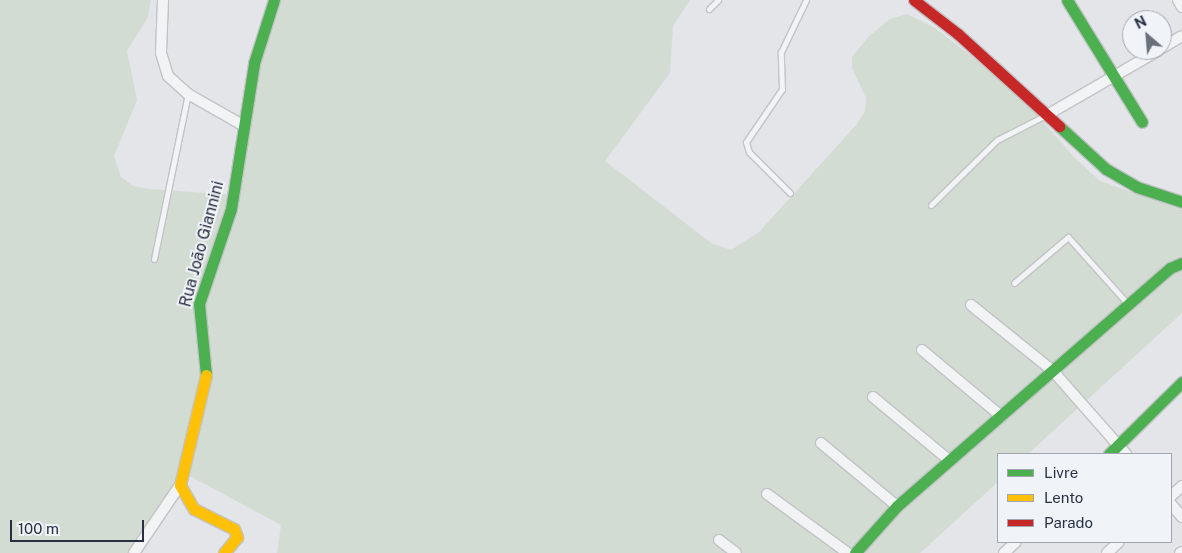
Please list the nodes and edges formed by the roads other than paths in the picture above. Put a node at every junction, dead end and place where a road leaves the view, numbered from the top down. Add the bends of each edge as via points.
1 (163, 0) edge
2 (274, 0) edge
3 (718, 0) edge
4 (806, 0) edge
5 (914, 0) edge
6 (1067, 0) edge
7 (1178, 0) edge
8 (1182, 7) edge
9 (709, 9) dead end
10 (1144, 60) edge
11 (1114, 79) junction
12 (188, 94) junction
13 (1047, 115) junction
14 (1142, 122) dead end
15 (244, 126) junction
16 (790, 193) dead end
17 (1182, 202) edge
18 (932, 205) dead end
19 (154, 259) dead end
20 (1182, 264) edge
21 (1014, 283) dead end
22 (1128, 304) junction
23 (971, 305) dead end
24 (922, 350) dead end
25 (1053, 371) junction
26 (1182, 382) edge
27 (873, 397) dead end
28 (1002, 417) junction
29 (821, 444) dead end
30 (1118, 445) junction
31 (1109, 453) edge
32 (1125, 453) edge
33 (949, 460) junction
34 (180, 485) junction
35 (1182, 486) edge
36 (767, 494) dead end
37 (1172, 495) edge
38 (1172, 505) edge
39 (897, 506) junction
40 (1182, 517) edge
41 (719, 540) dead end
42 (1015, 543) edge
43 (1118, 543) edge
44 (134, 553) edge
45 (224, 553) edge
46 (736, 553) edge
47 (848, 553) edge
48 (856, 553) edge
49 (1004, 553) edge
50 (1106, 553) edge

1 - 12 street via 163,66
2 - 15 street, Rua João Giannini via 254,63
3 - 9 lane
4 - 16 lane via 781,52 782,89 752,127 746,142 750,152
5 - 13 street via 958,34
6 - 11 street
7 - 8 street
10 - 11 street
11 - 13 street
11 - 14 street
12 - 15 street
12 - 19 lane
13 - 17 street via 1118,178
13 - 18 lane via 997,140
15 - 34 street, Rua João Giannini via 231,209 199,304 206,376
20 - 22 street via 1170,268
21 - 22 lane via 1068,237
22 - 25 street
23 - 25 street
24 - 28 street
25 - 28 street
25 - 30 street
26 - 30 street
27 - 33 street
28 - 33 street
29 - 39 street
30 - 31 street
30 - 32 street
33 - 39 street
34 - 44 street
34 - 45 street via 194,509 234,529 237,537
35 - 37 street
36 - 47 street
38 - 40 street
39 - 48 street
41 - 46 street
42 - 49 street
43 - 50 street

